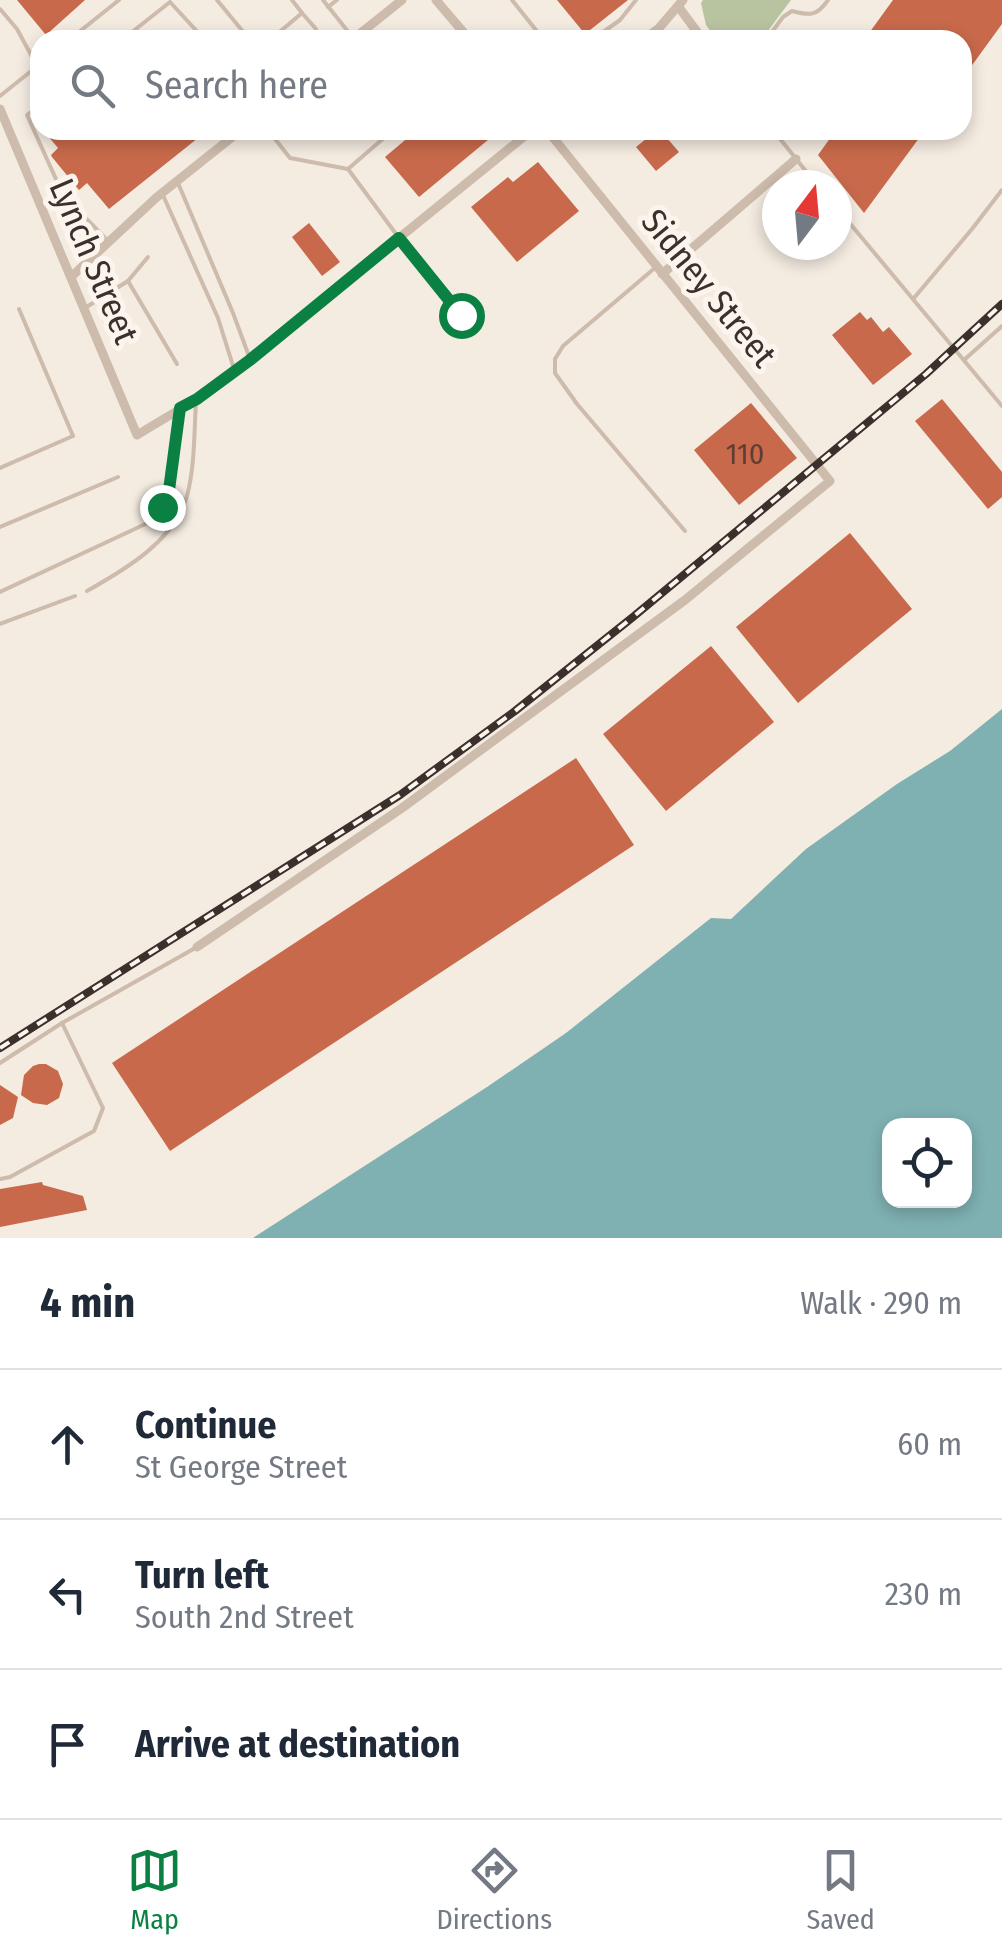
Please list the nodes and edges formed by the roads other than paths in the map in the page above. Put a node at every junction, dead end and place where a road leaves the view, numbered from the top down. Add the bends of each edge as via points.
1 (217, 0) edge
2 (292, 0) edge
3 (323, 0) edge
4 (337, 0) edge
5 (402, 0) edge
6 (436, 0) edge
7 (512, 0) edge
8 (636, 0) edge
9 (828, 0) edge
10 (115, 1) edge
11 (681, 3) edge
12 (328, 7) junction
13 (0, 9) edge
14 (302, 13) junction
15 (316, 29) dead end
16 (82, 30) edge
17 (135, 30) edge
18 (197, 30) edge
19 (242, 30) edge
20 (282, 30) edge
21 (346, 30) edge
22 (364, 30) edge
23 (462, 30) edge
24 (536, 30) edge
25 (606, 30) edge
26 (654, 30) edge
27 (696, 30) edge
28 (774, 30) edge
29 (30, 50) edge
30 (30, 72) edge
31 (0, 96) edge
32 (0, 109) edge
33 (38, 140) edge
34 (228, 140) edge
35 (276, 140) edge
36 (382, 140) edge
37 (520, 140) edge
38 (555, 140) edge
39 (781, 140) edge
40 (796, 160) junction
41 (348, 170) junction
42 (805, 170) edge
43 (177, 181) junction
44 (1002, 190) edge
45 (162, 193) junction
46 (852, 226) edge
47 (399, 238) junction
48 (109, 242) junction
49 (148, 257) dead end
50 (659, 271) junction
51 (71, 277) junction
52 (128, 280) junction
53 (913, 299) junction
54 (85, 308) junction
55 (18, 310) dead end
56 (461, 315) dead end
57 (1002, 326) edge
58 (250, 360) junction
59 (964, 360) junction
60 (177, 364) dead end
61 (234, 370) junction
62 (197, 399) junction
63 (1002, 406) edge
64 (180, 408) junction
65 (0, 468) edge
66 (118, 477) dead end
67 (0, 526) edge
68 (685, 532) dead end
69 (87, 590) dead end
70 (0, 592) edge
71 (75, 596) dead end
72 (0, 624) edge
73 (197, 947) joint
74 (62, 1023) junction
75 (0, 1063) edge
76 (0, 1179) edge

1 - 19 lane
2 - 14 lane
3 - 12 lane
4 - 12 lane
5 - 22 street
6 - 23 street
7 - 24 lane
8 - 25 lane
9 - 28 lane via 806,15 792,11
10 - 16 lane
11 - 26 street
11 - 27 street
12 - 21 lane
13 - 29 lane
14 - 15 lane
14 - 20 lane
17 - 18 lane via 170,2
30 - 31 lane
32 - 51 street, Lynch Street
33 - 48 lane via 60,188
34 - 43 street
35 - 41 lane via 290,158
36 - 41 lane
37 - 47 street
38 - 50 street, Sidney Street
39 - 40 lane
40 - 42 lane
40 - 50 street
41 - 47 lane
43 - 45 street
43 - 58 lane
44 - 53 lane
45 - 48 street
45 - 61 lane
46 - 53 lane
47 - 56 street
47 - 58 street
48 - 51 street
49 - 52 lane
50 - 68 lane via 563,346 555,373
50 - 73 street, Sidney Street via 830,481 685,600 402,808
51 - 54 street, Lynch Street
52 - 54 lane
52 - 60 lane
53 - 59 lane
54 - 64 street, Lynch Street via 138,434
55 - 65 lane via 73,436
57 - 59 lane
58 - 61 street
59 - 63 lane
61 - 62 street
62 - 64 street
62 - 69 lane via 186,499 174,523 121,572
64 - 70 lane via 169,490 154,520
66 - 67 lane
71 - 72 lane
73 - 74 lane
74 - 75 lane
74 - 76 lane via 104,1108 94,1131

